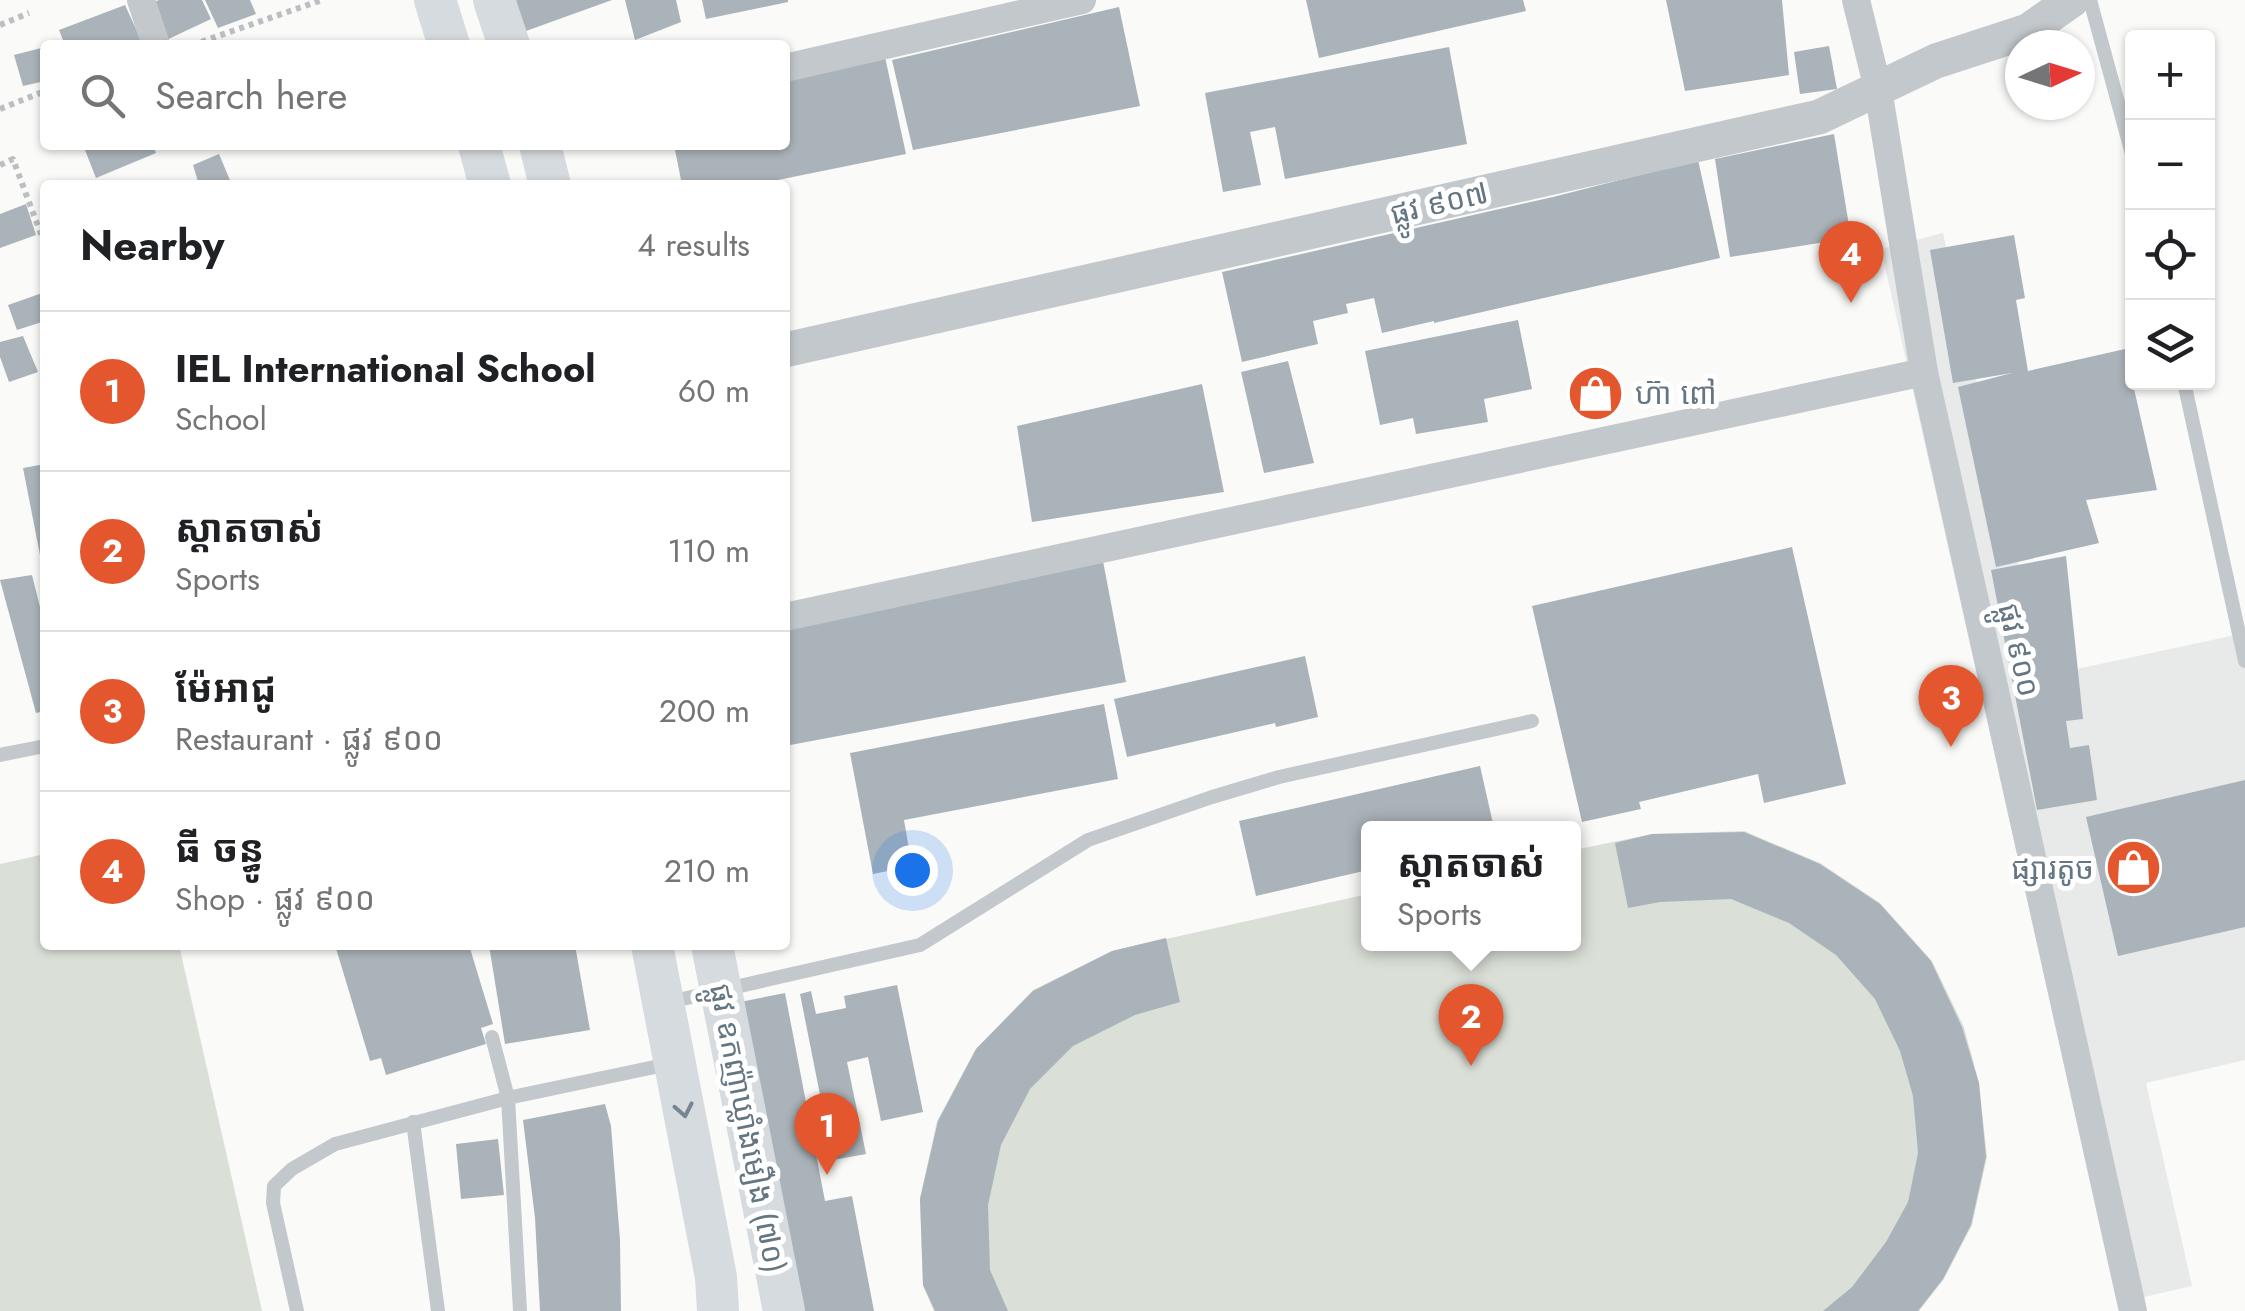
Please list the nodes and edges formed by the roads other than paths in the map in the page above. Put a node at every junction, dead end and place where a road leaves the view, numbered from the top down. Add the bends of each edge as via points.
1 (142, 0) edge
2 (435, 0) edge
3 (494, 0) edge
4 (1082, 0) edge
5 (1856, 0) edge
6 (2072, 0) edge
7 (2090, 0) edge
8 (154, 40) edge
9 (448, 40) edge
10 (507, 40) edge
11 (790, 67) edge
12 (1878, 89) junction
13 (2125, 128) edge
14 (480, 150) edge
15 (541, 150) edge
16 (489, 180) edge
17 (549, 180) edge
18 (790, 349) edge
19 (1924, 372) junction
20 (2186, 390) edge
21 (790, 616) edge
22 (2245, 661) edge
23 (1532, 721) dead end
24 (40, 747) edge
25 (0, 755) edge
26 (653, 950) edge
27 (713, 950) edge
28 (721, 991) junction
29 (664, 1003) junction
30 (492, 1037) dead end
31 (733, 1052) junction
32 (675, 1063) junction
33 (508, 1098) junction
34 (413, 1122) junction
35 (297, 1311) edge
36 (438, 1311) edge
37 (520, 1311) edge
38 (718, 1311) edge
39 (784, 1311) edge
40 (2133, 1311) edge

1 - 8 street
2 - 9 main road
3 - 10 main road
4 - 11 street
5 - 12 street, ផ្លូវ ៩០០
6 - 12 street, ផ្លូវ ៩០៧ via 2028,31 1936,61
7 - 13 lane
12 - 18 street, ផ្លូវ ៩០៧ via 1819,117
12 - 19 street, ផ្លូវ ៩០០
14 - 16 main road
15 - 17 main road
19 - 21 street
19 - 40 street, ផ្លូវ ៩០០
20 - 22 lane
23 - 28 lane via 1212,797 1088,840 920,945
24 - 25 lane
26 - 29 main road, ផ្លូវ ឧកញ៉ាឃ្លាំងមឿង (៧០)
27 - 28 main road, ផ្លូវ ឧកញ៉ាឃ្លាំងមឿង (៧០)
28 - 29 lane
28 - 31 main road, ផ្លូវ ឧកញ៉ាឃ្លាំងមឿង (៧០)
29 - 32 main road, ផ្លូវ ឧកញ៉ាឃ្លាំងមឿង (៧០)
30 - 33 lane
31 - 32 main road
31 - 39 main road, ផ្លូវ ឧកញ៉ាឃ្លាំងមឿង (៧០)
32 - 33 lane
32 -> 38 main road, ផ្លូវ ឧកញ៉ាឃ្លាំងមឿង (៧០)
33 - 34 lane
33 - 37 lane
34 - 35 lane via 334,1144 274,1186
34 - 36 lane

